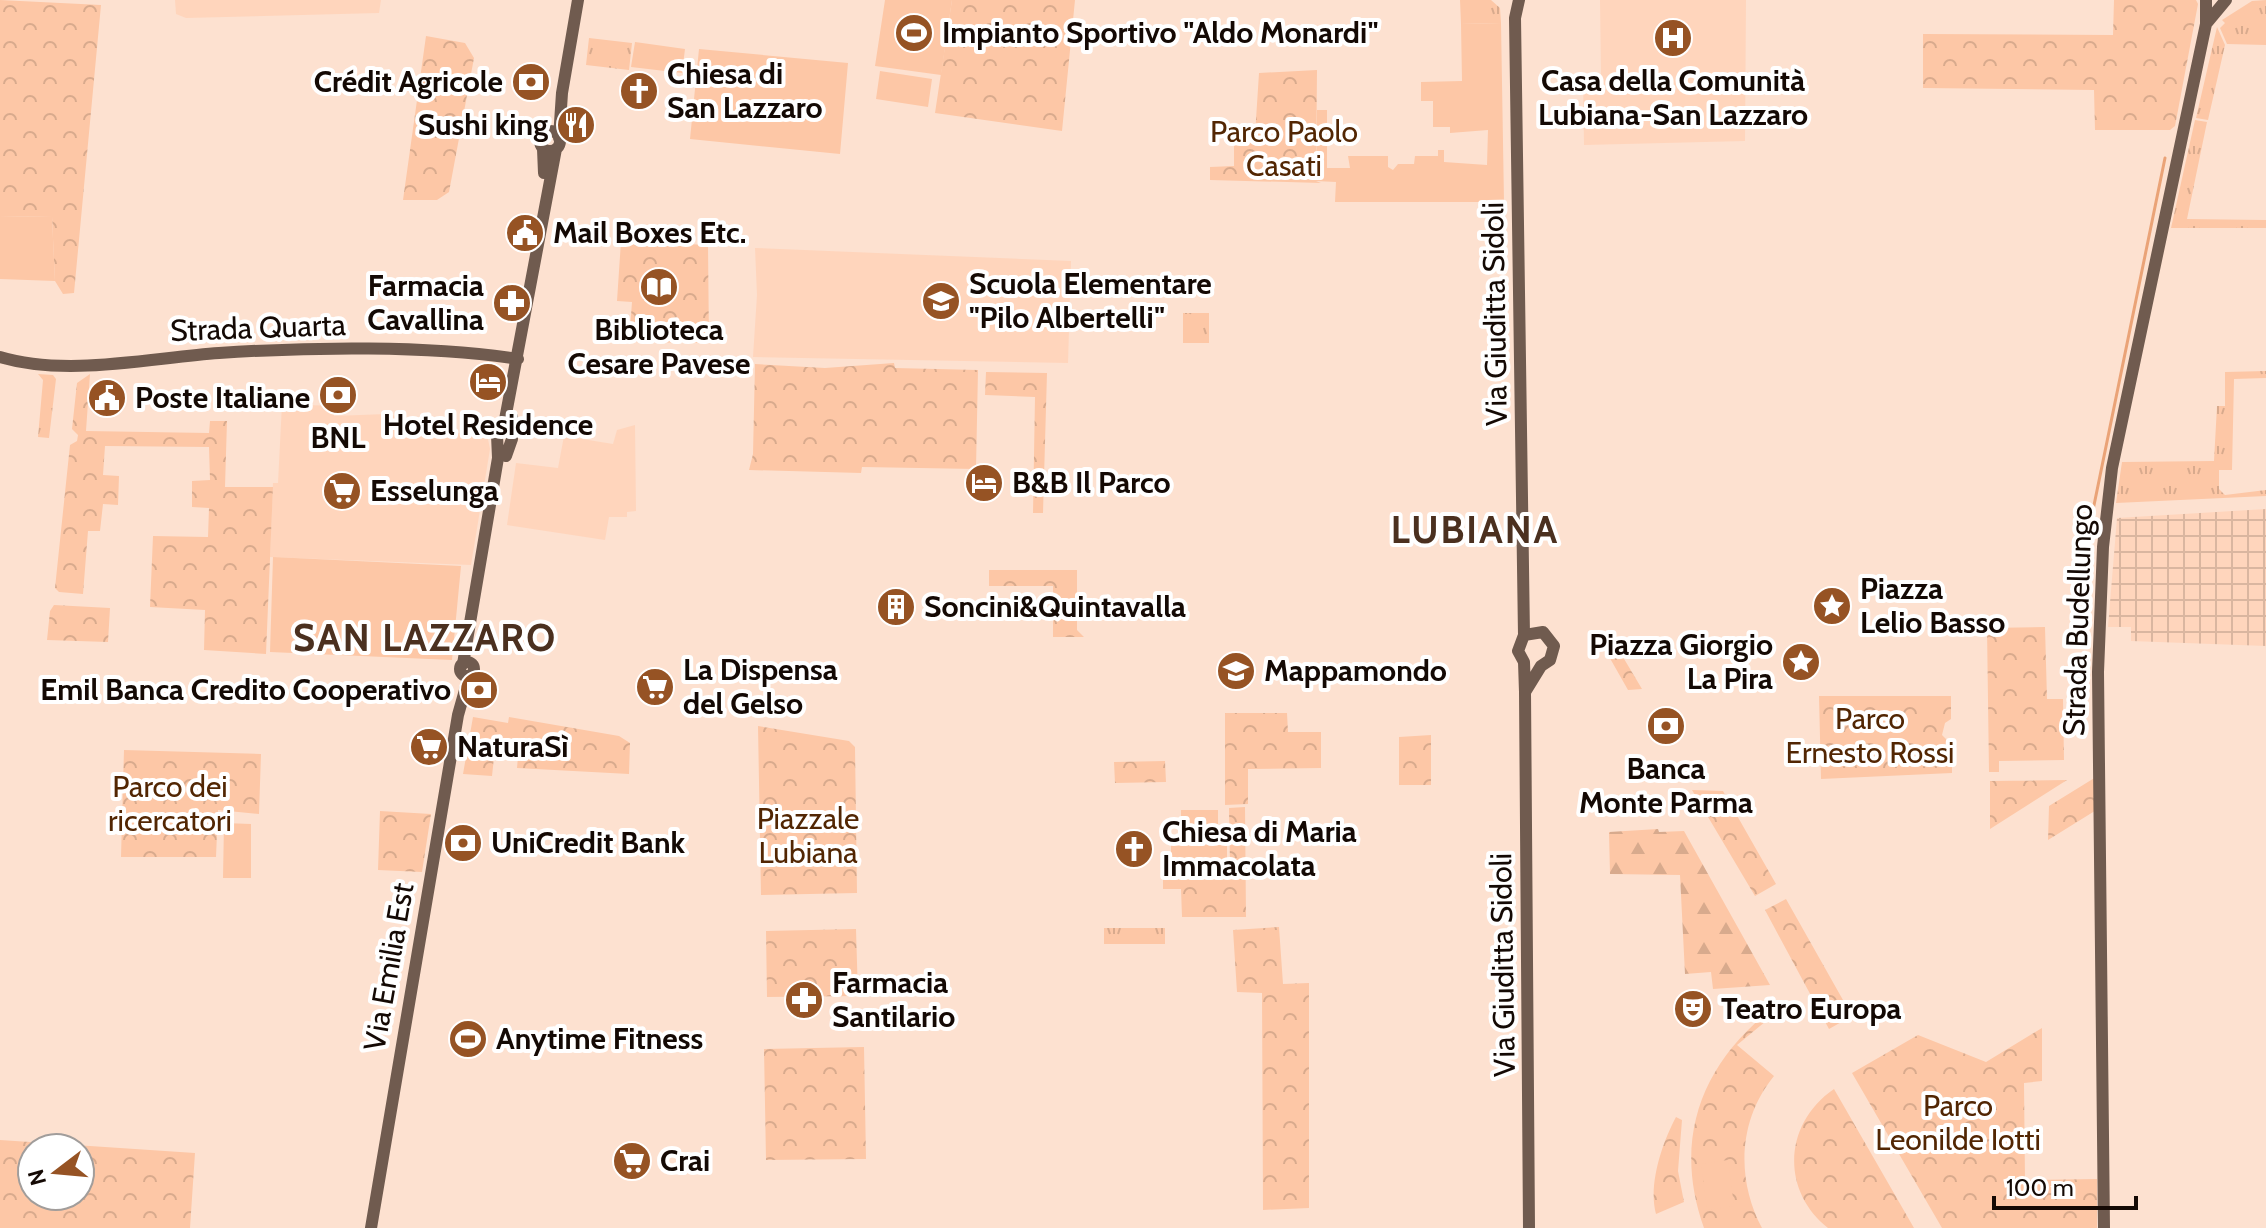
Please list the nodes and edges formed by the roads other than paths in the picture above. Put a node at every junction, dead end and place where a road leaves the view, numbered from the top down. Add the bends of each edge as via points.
1 (578, 0) edge
2 (1507, 0) edge
3 (1519, 0) edge
4 (2206, 0) edge
5 (2216, 0) edge
6 (2227, 0) edge
7 (1515, 18) junction
8 (2206, 24) junction
9 (562, 93) junction
10 (553, 145) junction
11 (0, 357) edge
12 (518, 362) junction
13 (1529, 633) junction
14 (1524, 662) junction
15 (1541, 666) junction
16 (1525, 692) junction
17 (1530, 1093) junction
18 (371, 1228) edge
19 (1529, 1228) edge
20 (1536, 1228) edge
21 (2104, 1228) edge

1 - 9 street
2 - 7 street, Via Giuditta Sidoli
3 - 7 street, Via Giuditta Sidoli
4 - 8 street, Strada Budellungo
5 - 6 street, Strada Budellungo
6 - 8 street, Strada Budellungo
7 - 13 street, Via Giuditta Sidoli via 1524,609
8 - 21 street, Strada Budellungo via 2115,454 2103,547 2098,672
9 - 10 street
9 - 10 street via 540,138
10 - 12 street, Via Emilia Est
11 - 12 street, Strada Quarta via 56,366 235,352 438,352
12 - 18 street, Via Emilia Est
13 - 14 street, Via Giuditta Sidoli via 1518,651
13 - 15 street, Via Giuditta Sidoli via 1547,634 1554,646 1550,660
14 - 15 street
14 - 16 street, Via Giuditta Sidoli
15 - 16 street, Via Giuditta Sidoli
16 - 17 street, Via Giuditta Sidoli
17 - 19 street, Via Giuditta Sidoli
17 - 20 street, Via Giuditta Sidoli via 1535,1105

